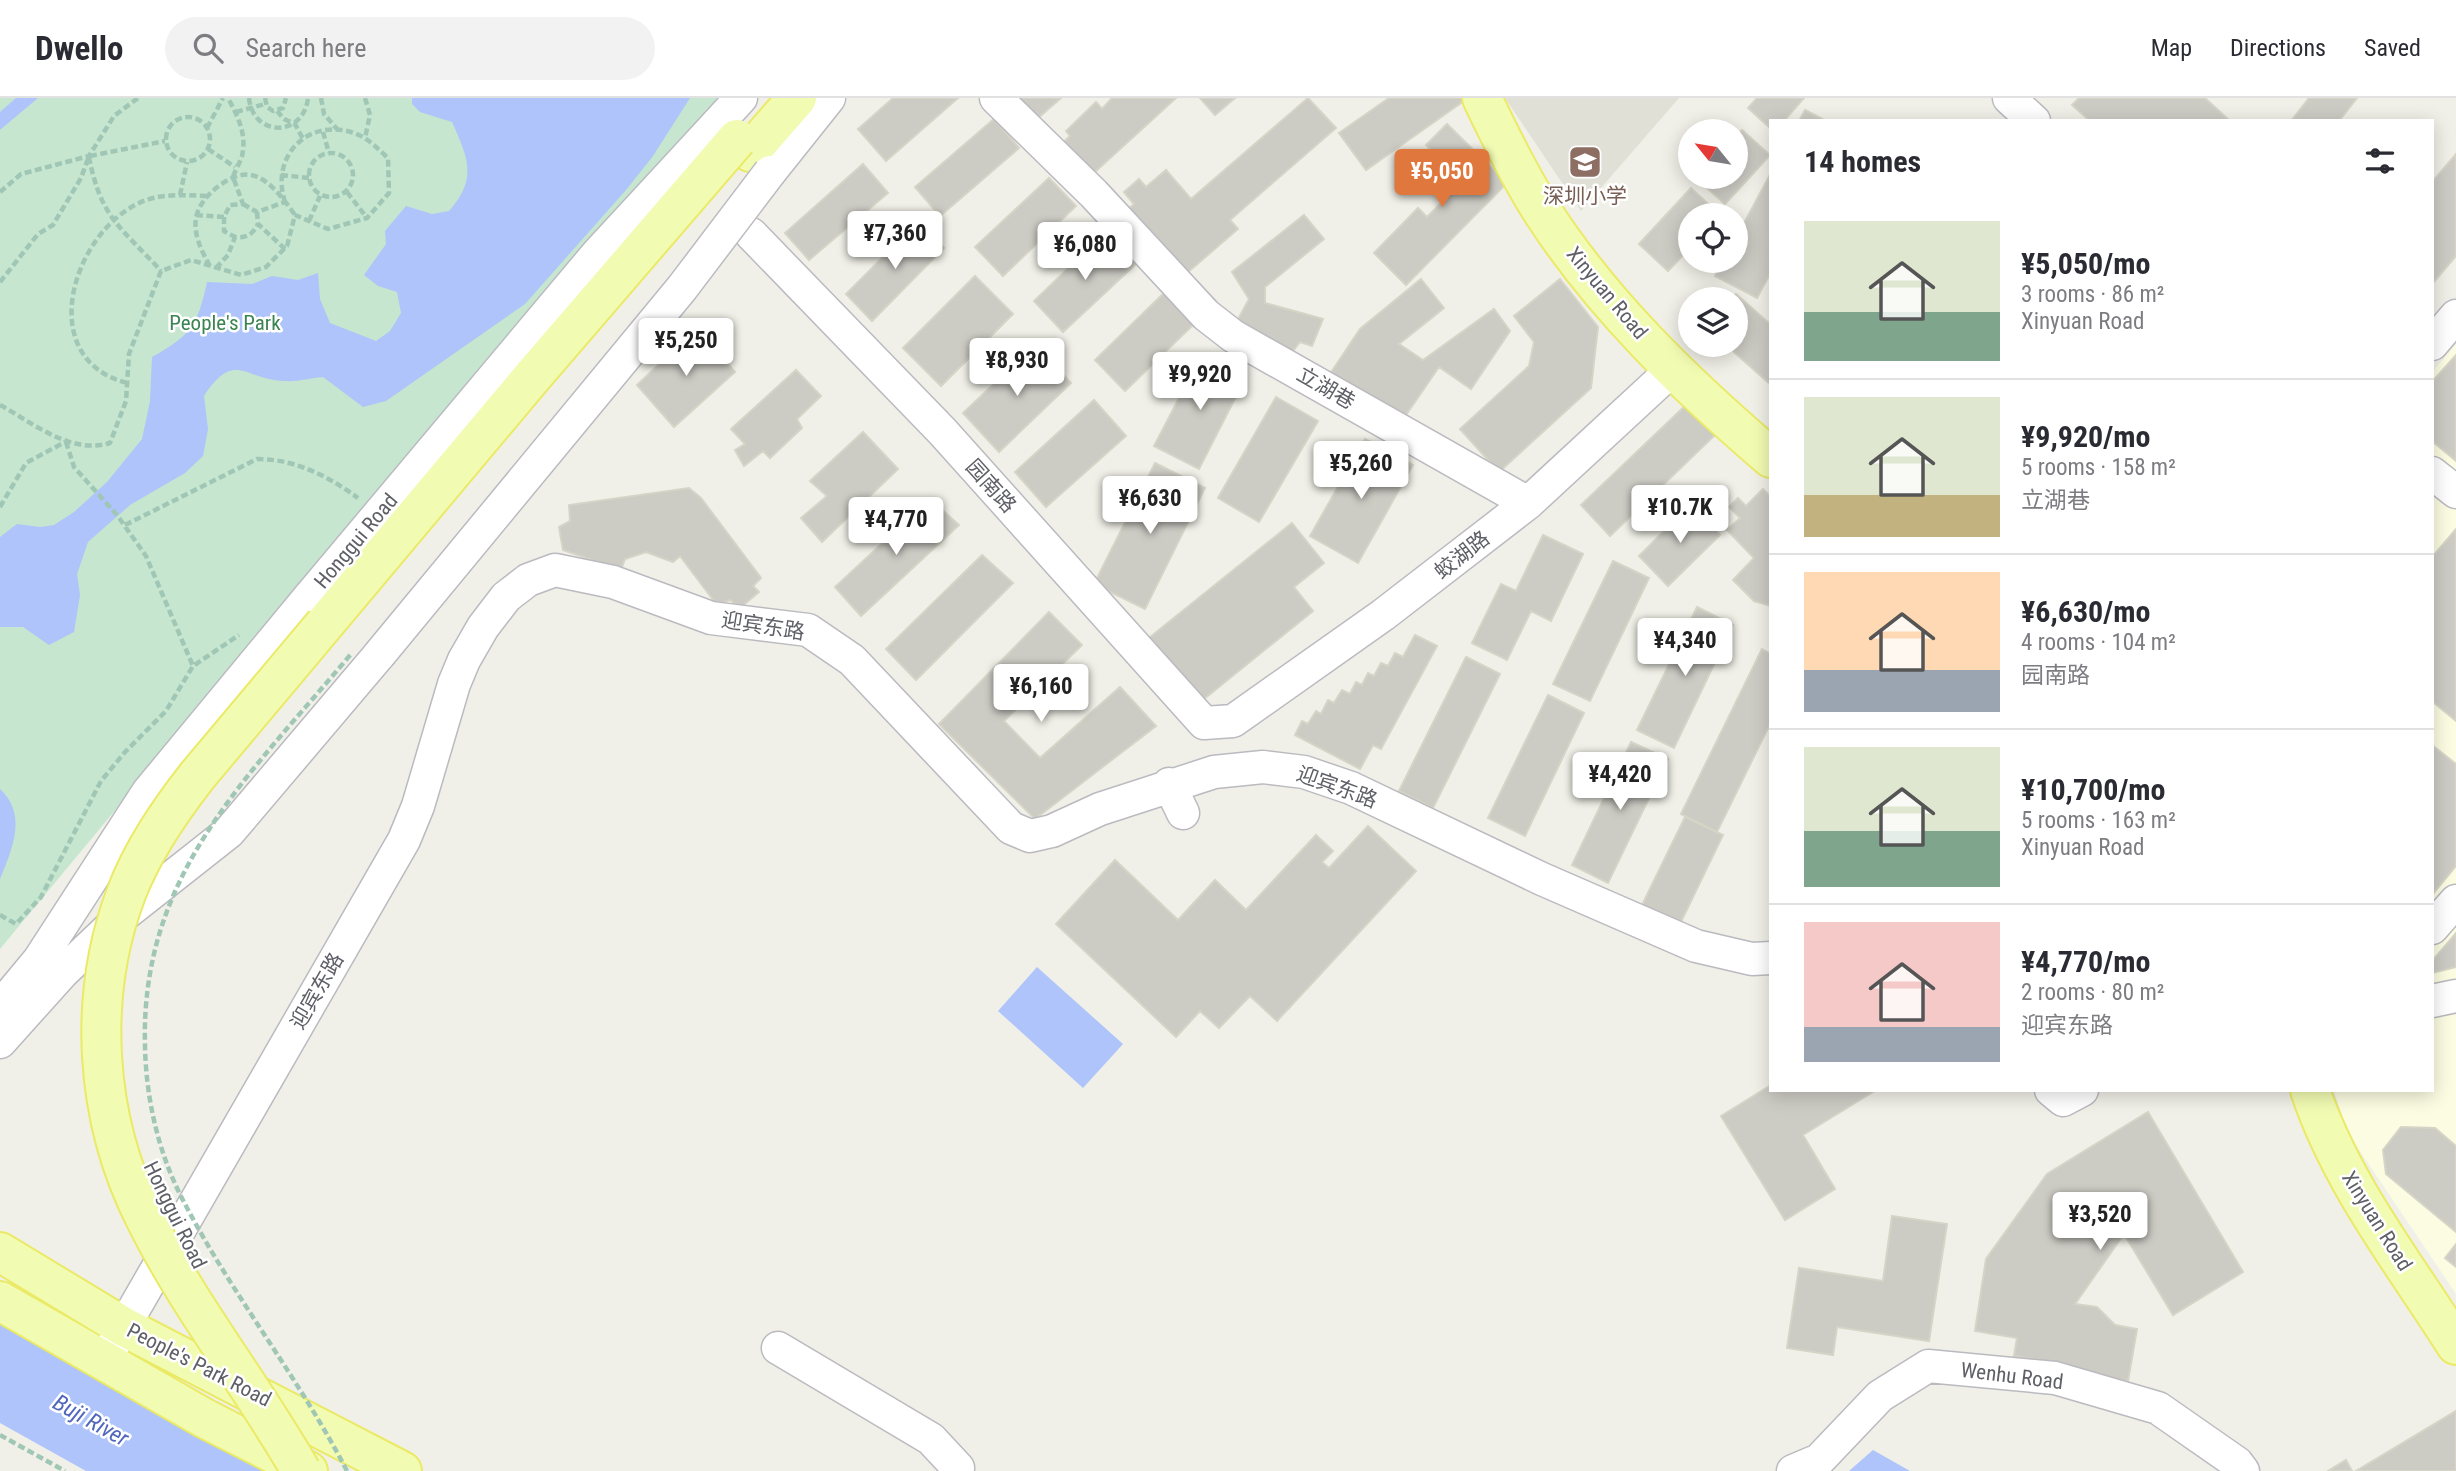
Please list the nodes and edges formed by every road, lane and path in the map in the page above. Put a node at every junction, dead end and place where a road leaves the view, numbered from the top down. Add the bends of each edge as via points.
1 (138, 98) edge
2 (223, 98) edge
3 (228, 98) edge
4 (249, 98) edge
5 (286, 98) edge
6 (308, 98) edge
7 (321, 98) edge
8 (365, 98) edge
9 (741, 98) edge
10 (771, 98) edge
11 (797, 98) edge
12 (829, 98) edge
13 (996, 98) edge
14 (1482, 98) edge
15 (2008, 98) edge
16 (265, 101) edge
17 (251, 109) junction
18 (277, 111) junction
19 (236, 112) junction
20 (2032, 119) edge
21 (295, 124) junction
22 (207, 128) junction
23 (337, 130) junction
24 (323, 132) junction
25 (365, 138) junction
26 (303, 139) junction
27 (165, 141) junction
28 (743, 147) junction
29 (208, 149) junction
30 (329, 153) junction
31 (89, 156) junction
32 (187, 162) junction
33 (235, 167) junction
34 (281, 175) junction
35 (233, 177) junction
36 (309, 178) junction
37 (0, 192) edge
38 (347, 192) junction
39 (180, 195) junction
40 (205, 196) junction
41 (320, 196) junction
42 (285, 202) junction
43 (243, 204) junction
44 (257, 212) junction
45 (195, 215) junction
46 (295, 215) junction
47 (224, 217) junction
48 (368, 218) junction
49 (111, 221) junction
50 (309, 221) junction
51 (258, 224) junction
52 (751, 234) dead end
53 (235, 237) junction
54 (285, 249) junction
55 (213, 267) junction
56 (161, 271) junction
57 (0, 282) edge
58 (2456, 316) edge
59 (2434, 342) edge
60 (1674, 368) junction
61 (127, 383) junction
62 (0, 405) edge
63 (66, 441) junction
64 (1769, 455) edge
65 (2434, 475) edge
66 (2456, 492) edge
67 (358, 498) dead end
68 (1528, 503) junction
69 (0, 508) edge
70 (125, 525) junction
71 (366, 653) junction
72 (1233, 721) joint
73 (1169, 784) junction
74 (1183, 813) dead end
75 (2456, 901) edge
76 (0, 915) edge
77 (2434, 926) edge
78 (1769, 958) edge
79 (2456, 996) edge
80 (2434, 1001) edge
81 (0, 1007) edge
82 (0, 1042) edge
83 (2053, 1092) edge
84 (2078, 1092) edge
85 (2311, 1092) edge
86 (0, 1252) edge
87 (0, 1301) edge
88 (124, 1327) junction
89 (2456, 1345) edge
90 (778, 1348) dead end
91 (104, 1362) junction
92 (0, 1436) edge
93 (960, 1470) edge
94 (65, 1471) edge
95 (301, 1471) edge
96 (309, 1471) edge
97 (327, 1471) edge
98 (347, 1471) edge
99 (402, 1471) edge
100 (1793, 1471) edge
101 (2243, 1471) edge

1 - 31 path via 114,116
2 - 22 path
3 - 19 path
4 - 17 path
5 - 18 path
6 - 21 path via 307,108
7 - 23 path via 324,114
8 - 25 path via 370,115
9 - 28 street, Honggui Road
10 - 28 main road, Honggui Road
11 - 28 main road, Honggui Road
12 - 28 street, Honggui Road
13 - 68 street, 立湖巷 via 1094,194 1206,316 1233,336
14 - 60 main road, Xinyuan Road via 1536,201 1570,250 1618,311
15 - 20 street
16 - 17 path
16 - 18 path via 269,110
17 - 19 path
17 - 21 path via 269,128
18 - 21 path
19 - 33 path via 243,138 241,159
21 - 26 path
22 - 27 path via 196,118 181,117 169,126
22 - 29 path
23 - 24 path
23 - 25 path
24 - 26 path
24 - 30 path
25 - 48 path via 388,158 389,193
26 - 34 path via 285,160
27 - 31 path
27 - 32 path via 175,158
28 - 71 street, Honggui Road, bridge via 682,288
28 - 81 street, Honggui Road, bridge via 598,253 148,792 46,950
28 - 95 main road, Honggui Road, bridge via 532,377 197,776 148,848 127,892 111,940 101,1020 102,1068 115,1142 129,1183 180,1280
28 - 97 main road, Honggui Road via 203,806 163,873 140,930 126,1015 129,1075 142,1147 163,1202 195,1261 313,1441
29 - 32 path via 199,159
29 - 33 path
30 - 36 path via 316,159
30 - 38 path via 342,156 352,166
31 - 37 path via 21,174
31 - 49 path via 95,188
31 - 57 path via 53,225 38,234
32 - 39 path
33 - 35 path
34 - 36 path
34 - 42 path
35 - 40 path
35 - 42 path via 252,175
35 - 43 path
36 - 41 path
38 - 41 path via 334,198
38 - 48 path
39 - 40 path
39 - 49 path via 138,203
40 - 45 path
41 - 50 path
42 - 44 path
42 - 46 path
43 - 44 path
43 - 47 path via 230,205
44 - 51 path
45 - 47 path
45 - 55 path via 196,241
46 - 50 path
46 - 54 path
47 - 53 path via 224,231
48 - 50 path via 328,229
49 - 56 path
49 - 61 path via 77,277 72,333 80,354 96,371
51 - 53 path via 253,233
51 - 54 path
52 - 72 street, 园南路 via 942,431 1204,723
53 - 55 path via 228,255
54 - 55 path via 266,267 242,275
55 - 56 path via 191,260
56 - 61 path via 129,354
58 - 59 street
60 - 64 main road, Xinyuan Road
60 - 68 street, 蛟湖路
61 - 63 path via 120,422 110,443 91,449
62 - 63 path
63 - 69 path via 26,463
63 - 70 path via 74,467
65 - 66 street
67 - 70 path via 307,468 257,459
68 - 72 street, 蛟湖路 via 1383,615
70 - 76 path via 146,556 193,666 166,711 101,781 41,897 16,925
71 - 82 street, Honggui Road via 229,832 120,918
71 - 98 path, bridge via 229,798 195,849 154,947 144,1024 149,1094 166,1164 195,1223 323,1424
73 - 74 street
73 - 78 street, 迎宾东路 via 1214,772 1262,767 1304,772 1351,788 1696,946
73 - 88 street, 迎宾东路 via 1030,836 1010,828 852,660 808,630 711,618 576,572 555,570 528,580 506,597 464,660 404,840
75 - 77 street
79 - 80 street
83 - 84 street via 2063,1100
85 - 89 main road, Xinyuan Road via 2344,1170
86 - 88 main road, People's Park Road
87 - 91 main road, People's Park Road
88 - 91 street, 迎宾东路
88 - 99 main road, People's Park Road
90 - 93 street via 931,1439
91 - 96 main road, People's Park Road
92 - 94 path
100 - 101 street, Wenhu Road via 1819,1460 1880,1396 1928,1366 2055,1378 2158,1408

